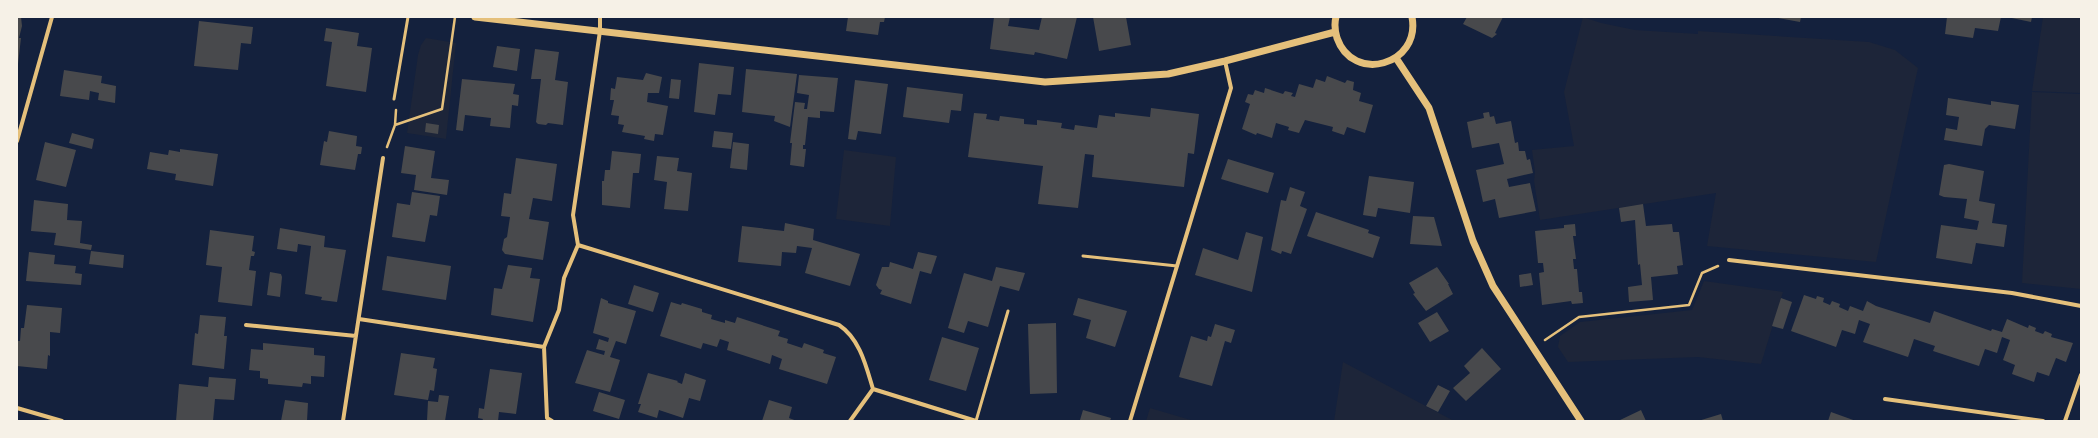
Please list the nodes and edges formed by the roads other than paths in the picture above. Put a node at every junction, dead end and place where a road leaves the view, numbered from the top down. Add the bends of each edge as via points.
1 (52, 17) edge
2 (408, 17) edge
3 (475, 17) edge
4 (600, 17) edge
5 (1336, 17) edge
6 (1412, 17) edge
7 (600, 31) junction
8 (1335, 32) junction
9 (1396, 58) junction
10 (1225, 61) junction
11 (394, 99) dead end
12 (17, 141) edge
13 (383, 158) road end
14 (578, 245) junction
15 (1083, 256) dead end
16 (1729, 260) road end
17 (1177, 266) junction
18 (2081, 306) edge
19 (1008, 311) dead end
20 (359, 319) junction
21 (246, 325) dead end
22 (356, 336) junction
23 (544, 347) junction
24 (2081, 375) edge
25 (873, 389) junction
26 (1885, 399) dead end
27 (17, 408) edge
28 (62, 421) edge
29 (343, 421) edge
30 (552, 421) edge
31 (850, 421) edge
32 (976, 421) edge
33 (1130, 421) edge
34 (1581, 421) edge
35 (2043, 421) edge
36 (2065, 421) edge

1 - 12 street
2 - 11 lane
3 - 7 street
4 - 7 street
5 - 8 street
6 - 9 street via 1411,38
7 - 10 street via 1045,82 1168,74
7 - 14 street via 573,215
8 - 9 street via 1339,44 1358,62 1378,64
8 - 10 street
9 - 34 street via 1429,108 1473,241 1493,286
10 - 17 street via 1231,88
13 - 20 street
14 - 23 street via 564,278 559,310
14 - 25 street via 839,325 849,332 865,361
15 - 17 lane
16 - 18 street via 2012,293
17 - 33 street
19 - 32 lane
20 - 22 street
20 - 23 street
21 - 22 street
22 - 29 street
23 - 30 street via 547,418
24 - 36 street
25 - 31 street
25 - 32 street
26 - 35 street
27 - 28 street

